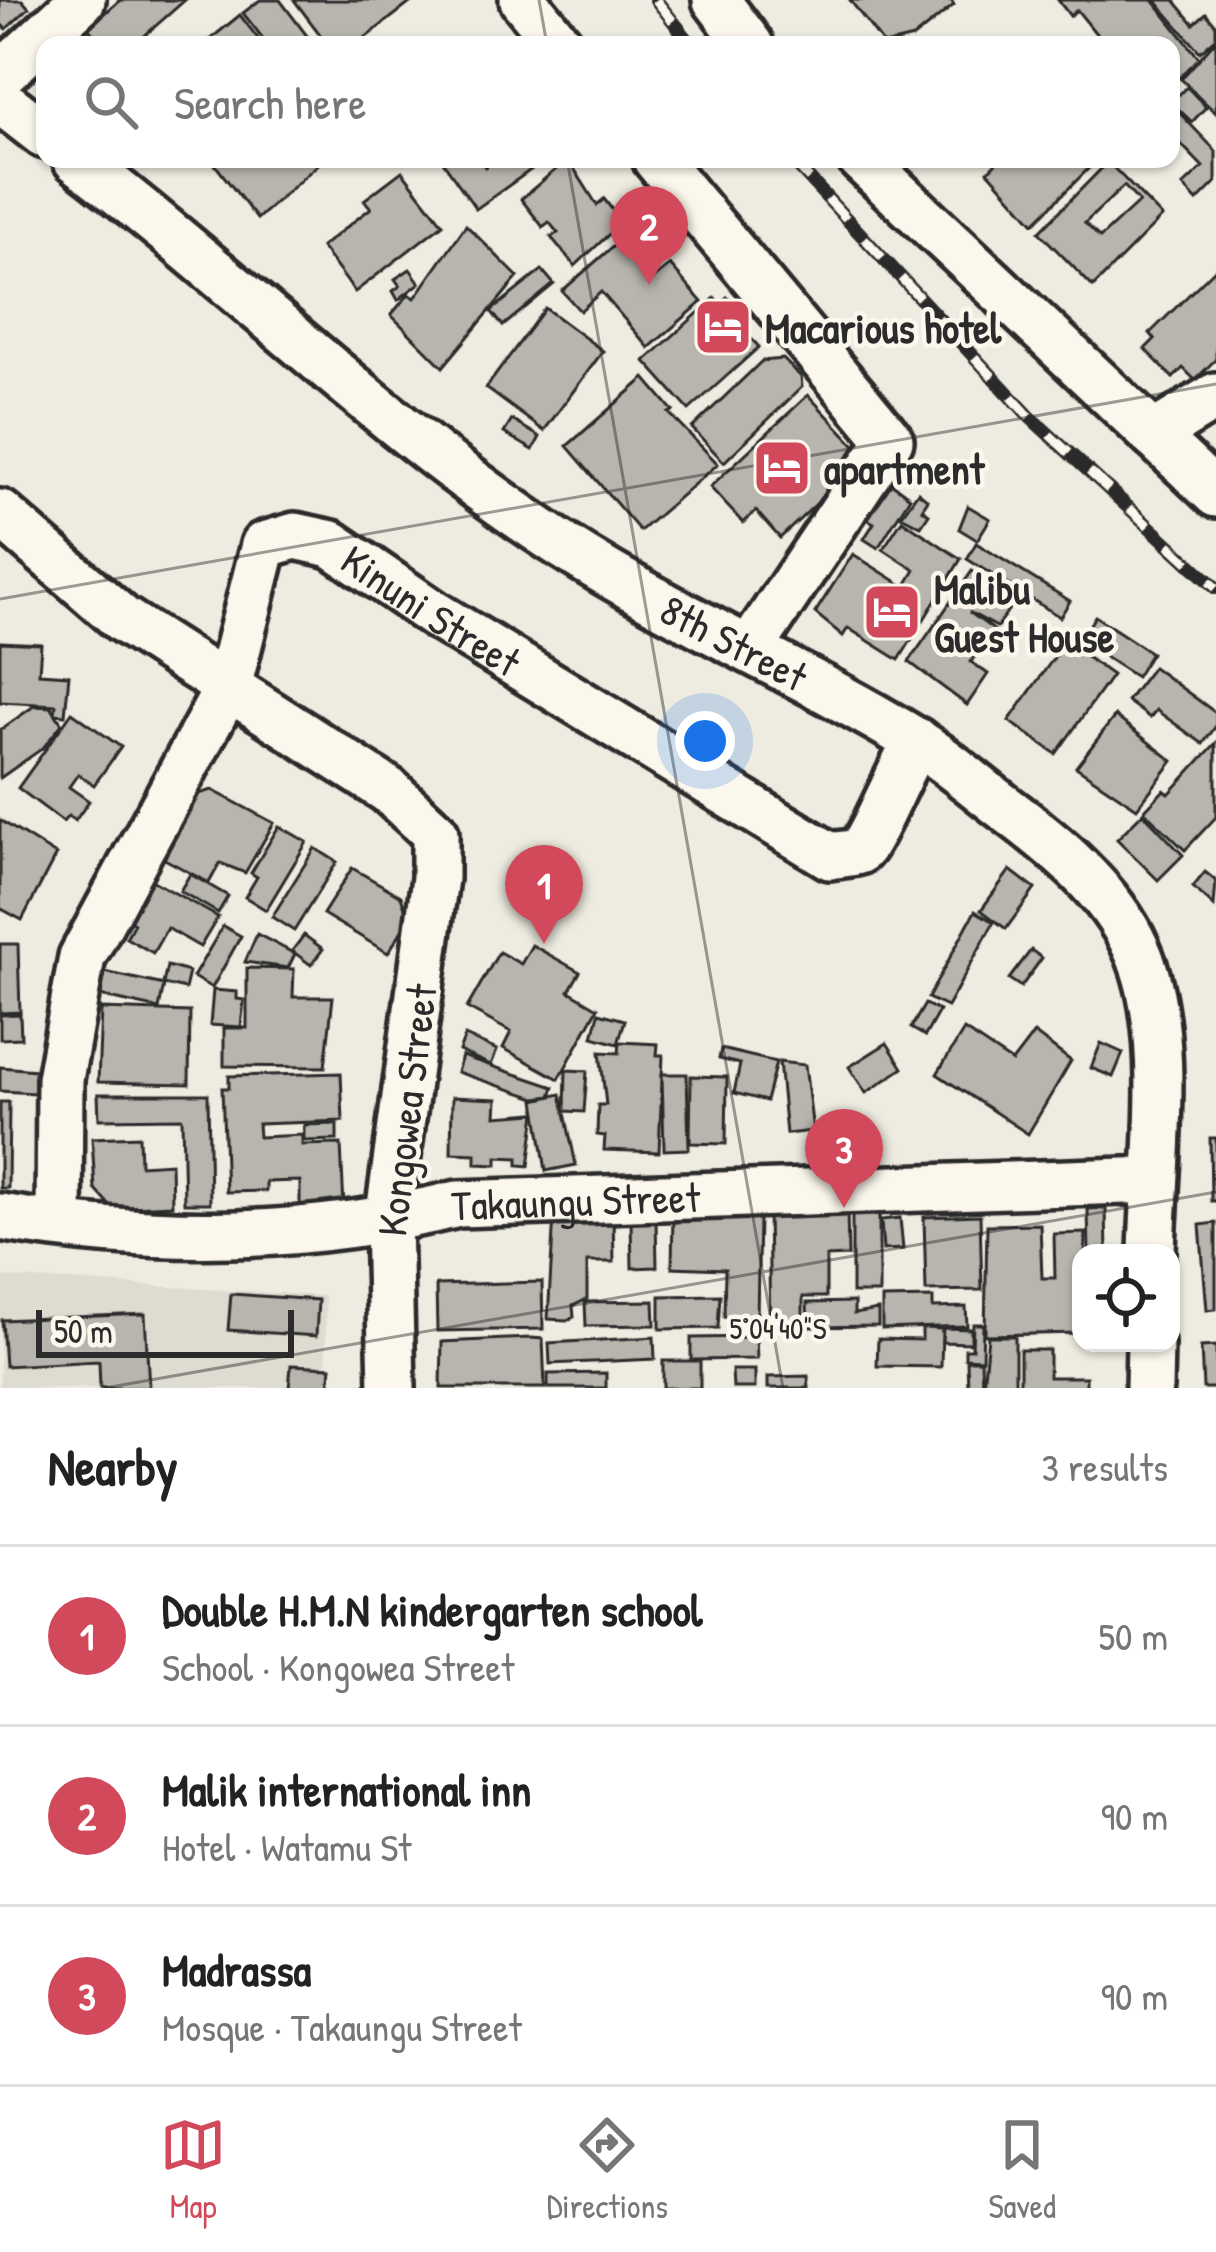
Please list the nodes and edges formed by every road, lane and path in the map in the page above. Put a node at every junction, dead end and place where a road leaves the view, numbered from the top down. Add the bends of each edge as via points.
1 (82, 0) edge
2 (523, 0) edge
3 (716, 0) edge
4 (43, 36) edge
5 (553, 36) edge
6 (743, 36) edge
7 (36, 43) edge
8 (0, 76) edge
9 (0, 100) edge
10 (36, 128) edge
11 (88, 168) edge
12 (663, 168) edge
13 (871, 168) edge
14 (1216, 397) edge
15 (1153, 435) junction
16 (1216, 494) edge
17 (0, 513) edge
18 (750, 650) junction
19 (228, 687) junction
20 (917, 742) junction
21 (1154, 1180) junction
22 (0, 1217) edge
23 (388, 1221) junction
24 (59, 1224) junction
25 (1152, 1244) edge
26 (1150, 1352) edge
27 (392, 1388) edge
28 (1149, 1388) edge

1 - 4 street
2 - 5 street
3 - 6 street
7 - 8 street
9 - 10 street
11 - 18 street, 8th Street via 385,414 566,547
12 - 18 street via 890,440
13 - 15 street
14 - 15 street
15 - 16 street
17 - 19 street via 122,620
18 - 20 street, 8th Street
19 - 20 street, Kinuni Street via 264,545 296,536 332,544 830,856 872,840
19 - 23 street, Kongowea Street via 388,790 435,833
19 - 24 street, Kinuni Street via 82,957 59,1079
20 - 21 street, 8th Street via 1035,830 1095,886 1136,946 1151,989 1156,1043
21 - 23 street, Takaungu Street via 458,1204
21 - 25 street, 8th Street
22 - 24 street, Takaungu Street
23 - 24 street, Takaungu Street via 242,1238
23 - 27 street, Kongowea Street
26 - 28 street

